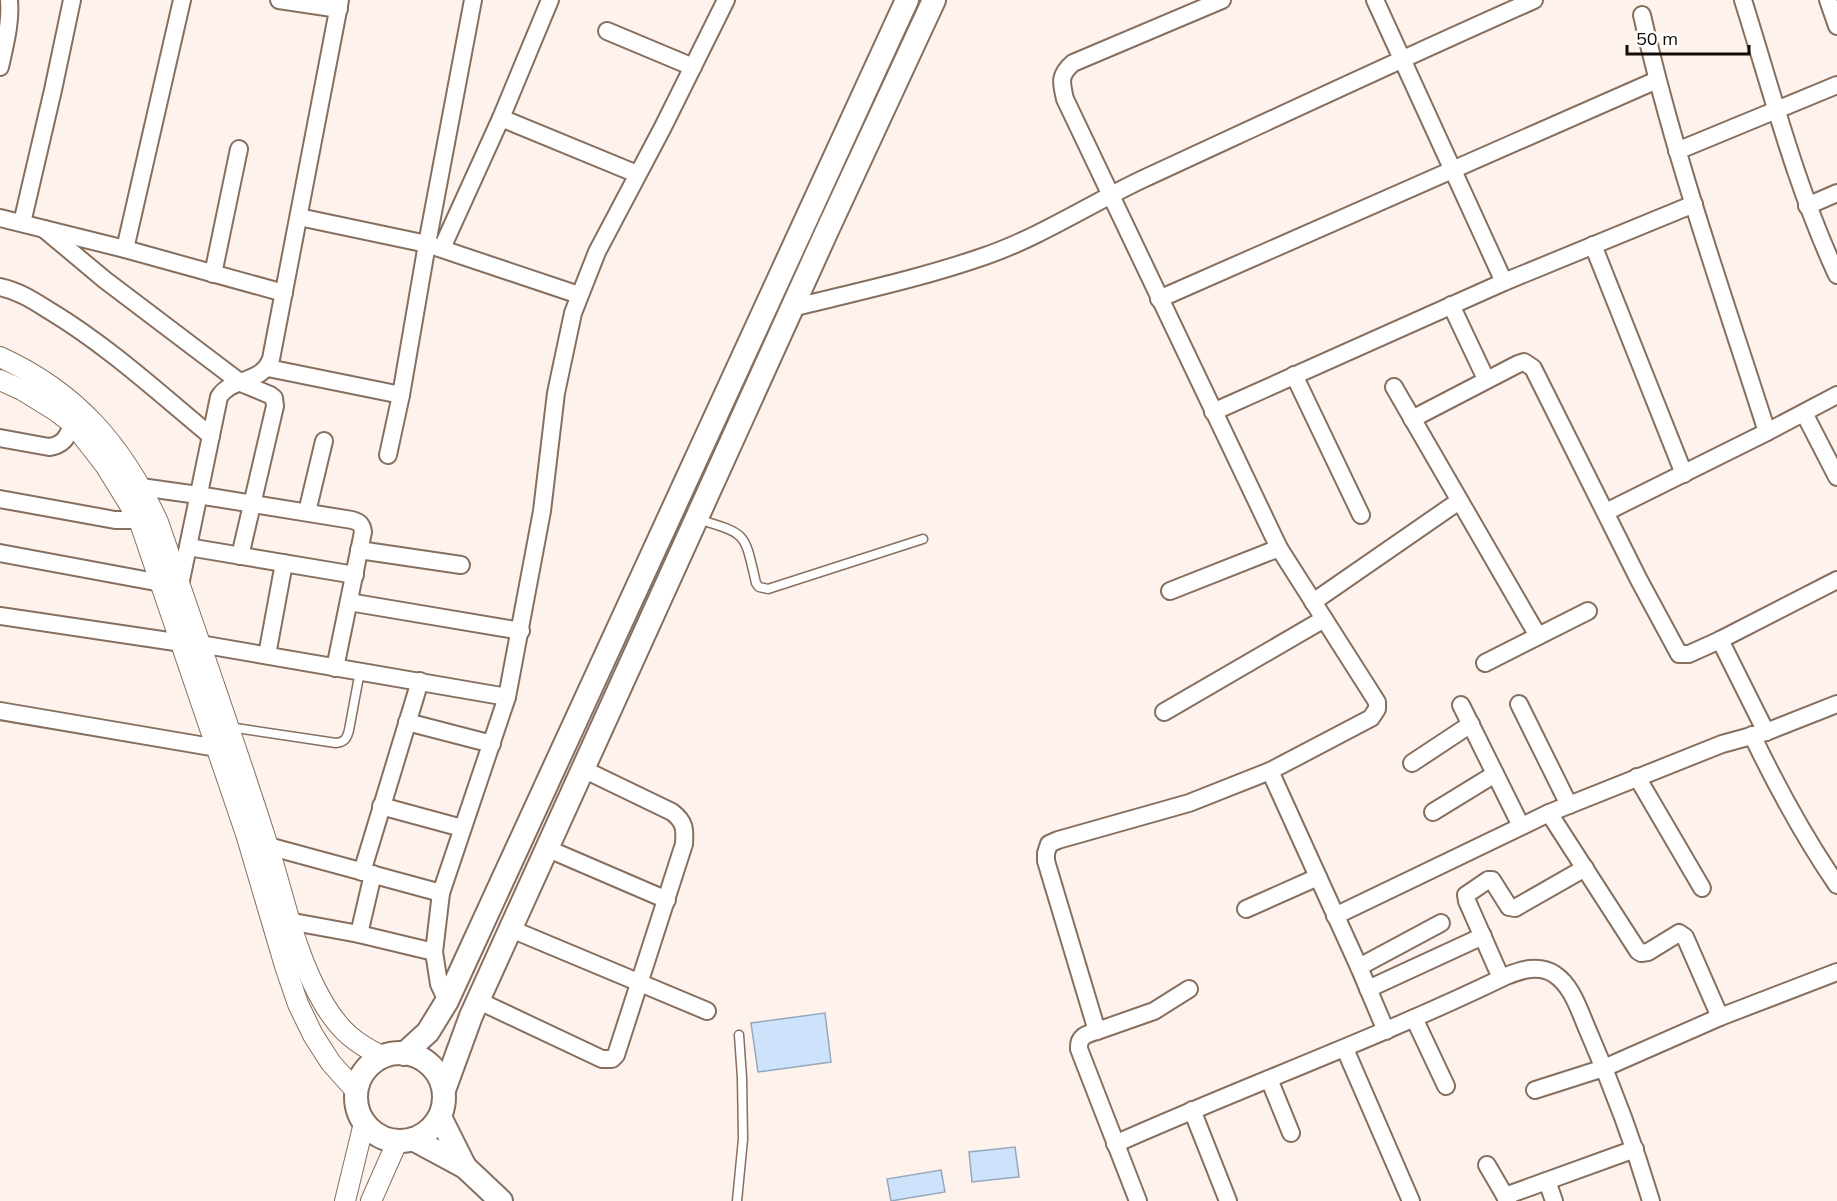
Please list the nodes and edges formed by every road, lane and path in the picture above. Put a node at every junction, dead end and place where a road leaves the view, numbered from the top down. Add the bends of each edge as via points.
1 (9, 0) edge
2 (72, 0) edge
3 (182, 0) edge
4 (279, 0) edge
5 (473, 0) edge
6 (550, 0) edge
7 (726, 0) edge
8 (907, 0) edge
9 (934, 0) edge
10 (1222, 0) edge
11 (1375, 0) edge
12 (1534, 0) edge
13 (1743, 0) edge
14 (1828, 0) edge
15 (340, 5) edge
16 (1642, 15) dead end
17 (1837, 26) edge
18 (607, 31) dead end
19 (882, 55) junction
20 (1401, 59) junction
21 (904, 65) junction
22 (0, 66) edge
23 (693, 67) junction
24 (1657, 80) junction
25 (1837, 85) edge
26 (1777, 110) junction
27 (501, 118) junction
28 (239, 149) dead end
29 (1677, 152) junction
30 (1452, 170) junction
31 (638, 174) junction
32 (1837, 193) edge
33 (1110, 195) junction
34 (1694, 204) junction
35 (1807, 206) junction
36 (299, 217) junction
37 (0, 218) edge
38 (22, 223) junction
39 (44, 229) junction
40 (1593, 245) junction
41 (435, 246) junction
42 (126, 249) junction
43 (213, 274) junction
44 (1837, 275) edge
45 (1504, 282) junction
46 (0, 287) edge
47 (284, 293) junction
48 (579, 295) junction
49 (1159, 299) junction
50 (1452, 305) junction
51 (792, 308) junction
52 (758, 324) junction
53 (780, 334) junction
54 (0, 357) edge
55 (268, 368) junction
56 (1294, 375) junction
57 (1486, 379) junction
58 (0, 380) edge
59 (241, 383) junction
60 (1394, 387) dead end
61 (402, 395) junction
62 (1837, 395) edge
63 (1213, 412) junction
64 (1804, 413) junction
65 (1412, 419) junction
66 (73, 424) junction
67 (1767, 432) junction
68 (211, 436) junction
69 (0, 438) edge
70 (324, 441) dead end
71 (388, 455) dead end
72 (1684, 474) junction
73 (1837, 477) edge
74 (141, 487) junction
75 (198, 495) junction
76 (0, 499) edge
77 (1459, 501) junction
78 (251, 503) junction
79 (308, 512) junction
80 (1606, 512) junction
81 (1361, 515) dead end
82 (147, 518) junction
83 (697, 519) junction
84 (923, 539) dead end
85 (188, 547) junction
86 (1279, 548) junction
87 (359, 550) junction
88 (0, 553) edge
89 (240, 556) junction
90 (284, 563) junction
91 (460, 566) dead end
92 (355, 575) junction
93 (1837, 580) edge
94 (171, 584) junction
95 (1170, 591) dead end
96 (349, 602) junction
97 (1313, 602) junction
98 (1588, 611) dead end
99 (0, 616) edge
100 (1324, 619) junction
101 (520, 631) junction
102 (1538, 636) junction
103 (1720, 640) junction
104 (191, 643) junction
105 (267, 655) junction
106 (1485, 663) dead end
107 (335, 668) junction
108 (360, 671) junction
109 (420, 681) junction
110 (507, 697) junction
111 (1519, 704) dead end
112 (1837, 704) edge
113 (1461, 705) dead end
114 (0, 711) edge
115 (1164, 712) dead end
116 (406, 722) junction
117 (1471, 724) junction
118 (228, 727) junction
119 (1759, 734) junction
120 (492, 744) junction
121 (217, 748) junction
122 (1412, 763) dead end
123 (583, 769) junction
124 (1270, 771) junction
125 (1495, 774) junction
126 (1637, 777) junction
127 (1569, 805) junction
128 (381, 806) junction
129 (1433, 812) dead end
130 (1549, 813) junction
131 (1521, 826) junction
132 (462, 828) junction
133 (268, 846) junction
134 (546, 848) junction
135 (1585, 868) junction
136 (367, 873) junction
137 (1318, 877) junction
138 (1837, 885) edge
139 (1702, 888) dead end
140 (441, 893) junction
141 (667, 900) junction
142 (1246, 909) dead end
143 (1335, 916) junction
144 (288, 921) junction
145 (1441, 923) dead end
146 (511, 929) junction
147 (359, 934) junction
148 (1483, 936) junction
149 (434, 952) junction
150 (1359, 967) junction
151 (1837, 972) edge
152 (1501, 978) junction
153 (640, 983) junction
154 (1189, 989) dead end
155 (1368, 989) junction
156 (447, 1001) junction
157 (479, 1001) junction
158 (707, 1011) dead end
159 (1720, 1017) junction
160 (1414, 1018) junction
161 (1097, 1031) junction
162 (1386, 1031) junction
163 (739, 1035) dead end
164 (1345, 1048) junction
165 (394, 1055) junction
166 (1604, 1068) junction
167 (1269, 1078) junction
168 (1446, 1086) dead end
169 (444, 1090) junction
170 (1535, 1090) dead end
171 (357, 1092) junction
172 (1192, 1110) junction
173 (440, 1117) junction
174 (364, 1123) junction
175 (1291, 1133) dead end
176 (406, 1140) junction
177 (1116, 1144) junction
178 (1635, 1149) junction
179 (1487, 1165) dead end
180 (465, 1167) junction
181 (1547, 1181) junction
182 (1506, 1199) edge
183 (345, 1201) edge
184 (371, 1201) edge
185 (501, 1201) edge
186 (737, 1201) edge
187 (1138, 1201) edge
188 (1228, 1201) edge
189 (1411, 1201) edge
190 (1554, 1201) edge
191 (1651, 1201) edge

1 - 22 street via 8,33
2 - 38 street
3 - 42 street
4 - 15 street
5 - 41 street
6 - 27 street
7 - 23 street
8 - 19 main road
9 - 21 main road
10 - 33 street via 1073,63 1065,70 1065,99
11 - 20 street
12 - 20 street
13 - 26 street
14 - 17 street
15 - 36 street
16 - 24 street
18 - 23 street
19 - 21 main road
19 - 52 main road
20 - 30 street
20 - 33 street
21 - 51 main road
23 - 31 street
24 - 29 street
24 - 30 street
25 - 26 street
26 - 29 street
26 - 35 street
27 - 31 street
27 - 41 street
28 - 43 street
29 - 34 street
30 - 45 street
30 - 49 street
31 - 48 street
32 - 35 street
33 - 49 street
33 - 51 street via 1026,240 985,256
34 - 40 street
34 - 67 street
35 - 44 street
36 - 41 street
36 - 47 street
37 - 38 street
38 - 39 street
39 - 42 street
39 - 59 street
40 - 45 street
40 - 72 street
41 - 48 street
41 - 61 street
42 - 43 street
43 - 47 street
45 - 50 street
46 - 68 street via 18,292 77,328
47 - 55 street
48 - 101 street via 556,393 542,511
49 - 63 street
50 - 56 street
50 - 57 street
51 - 53 main road
52 - 53 main road
52 - 156 main road
53 - 83 main road
54 - 74 street via 55,388 88,416
55 - 59 street
55 - 61 street
56 - 63 street
56 - 81 street
57 - 65 street
57 - 80 street via 1518,364 1533,368
58 - 66 street
59 - 68 street via 222,391
59 - 78 street via 270,395 275,402
60 - 65 street
61 - 71 street
62 - 64 street
63 - 86 street
64 - 67 street
64 - 73 street
65 - 77 street
66 - 69 street via 66,440 56,446
66 - 82 street
67 - 72 street
68 - 75 street
70 - 79 street
72 - 80 street
74 - 75 street
74 - 82 street
75 - 78 street
75 - 85 street
76 - 82 street via 115,520
77 - 97 street
77 - 102 street
78 - 79 street
78 - 89 street
79 - 87 street via 359,522 363,532
80 - 103 street via 1676,651 1689,654
82 - 94 street
83 - 84 lane via 730,529 744,539 756,583 768,589
83 - 123 main road
85 - 89 street
85 - 94 street
86 - 95 street
86 - 97 street
87 - 91 street
87 - 92 street
88 - 94 street
89 - 90 street
90 - 92 street
90 - 105 street
92 - 96 street
93 - 103 street
94 - 104 street
96 - 101 street
96 - 107 street
97 - 100 street
98 - 102 street
99 - 104 street
100 - 115 street
100 - 124 street via 1377,709 1371,718
101 - 110 street
102 - 106 street
103 - 119 street
104 - 105 street
104 - 118 street
104 - 121 street
105 - 107 street
107 - 108 street
108 - 109 street
108 - 118 lane via 349,730 343,742
109 - 110 street
109 - 116 street
110 - 120 street
111 - 127 street
112 - 119 street
113 - 117 street
114 - 121 street
116 - 120 street
116 - 128 street
117 - 122 street
117 - 125 street
118 - 133 street
119 - 126 street
119 - 138 street via 1783,798
120 - 132 street
121 - 171 street via 298,1004 331,1063
123 - 134 main road
123 - 141 street via 680,819 685,830 684,844
124 - 137 street
124 - 161 street via 1190,803 1049,844 1046,861
125 - 129 street
125 - 131 street
126 - 127 street
126 - 139 street
127 - 130 street
128 - 132 street
128 - 136 street
130 - 131 street
130 - 135 street
131 - 143 street
132 - 140 street
133 - 136 street
133 - 144 street
134 - 141 street
134 - 146 main road
135 - 148 street via 1515,908 1509,907 1492,880 1485,881 1466,895
135 - 159 street via 1638,951 1647,952 1675,934 1685,937
136 - 140 street
136 - 147 street
137 - 142 street
137 - 143 street
140 - 149 street
141 - 153 street
143 - 150 street
144 - 147 street
144 - 165 street via 306,971 340,1027 361,1046
145 - 150 street
146 - 153 street
146 - 157 main road
147 - 149 street
148 - 152 street
148 - 155 street
149 - 156 street via 439,984
150 - 155 street
151 - 159 street
152 - 160 street
152 - 166 street via 1538,968 1554,973 1573,997
153 - 157 street via 616,1055 607,1060
153 - 158 street
154 - 161 street via 1154,1011
155 - 162 street
156 - 165 main road via 428,1032
157 - 169 main road
159 - 166 street
160 - 162 street
160 - 168 street
161 - 177 street via 1084,1035 1079,1049
162 - 164 street
163 - 186 lane via 743,1139
164 - 167 street
164 - 189 street
165 - 169 main road via 416,1056 426,1061
165 - 171 main road via 374,1062 365,1071
166 - 170 street
166 - 178 street
167 - 172 street
167 - 175 street
169 - 173 main road
171 - 174 main road
172 - 177 street
172 - 188 street
173 - 176 main road via 427,1132
173 - 180 main road
174 - 176 main road via 389,1140
174 - 183 street
176 - 180 main road
176 - 184 street
177 - 187 street
178 - 181 street
178 - 191 street
179 - 182 street
180 - 185 main road
181 - 182 street
181 - 190 street

